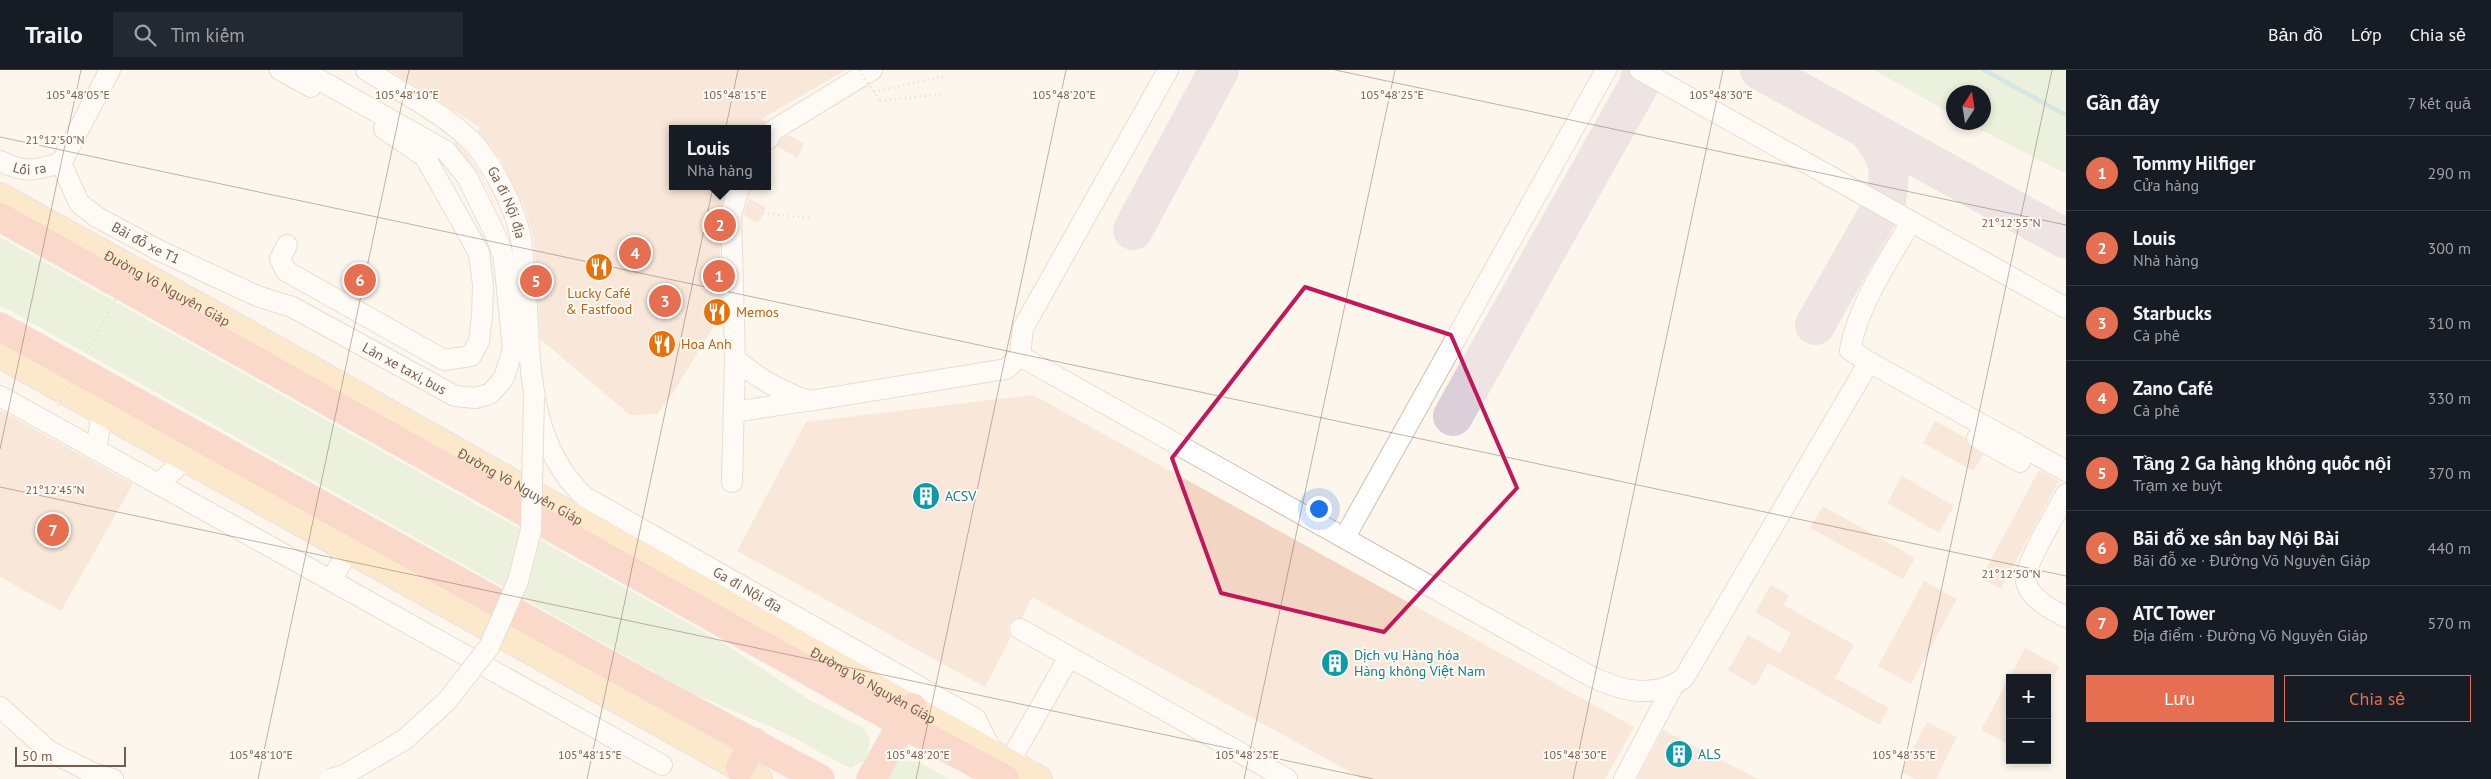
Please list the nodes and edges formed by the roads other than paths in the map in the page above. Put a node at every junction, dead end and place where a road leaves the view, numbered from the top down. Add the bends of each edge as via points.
1 (110, 70) edge
2 (280, 70) edge
3 (302, 70) edge
4 (366, 70) edge
5 (872, 70) edge
6 (1168, 70) edge
7 (1606, 70) edge
8 (1640, 70) edge
9 (771, 133) edge
10 (0, 161) edge
11 (61, 163) junction
12 (739, 190) edge
13 (0, 196) edge
14 (0, 217) edge
15 (1911, 222) junction
16 (287, 245) dead end
17 (257, 296) joint
18 (2066, 308) edge
19 (0, 327) edge
20 (0, 355) edge
21 (1020, 356) junction
22 (735, 359) junction
23 (1865, 368) junction
24 (0, 396) edge
25 (534, 398) junction
26 (810, 401) junction
27 (102, 412) junction
28 (734, 412) junction
29 (96, 450) junction
30 (185, 460) junction
31 (2020, 462) dead end
32 (2066, 471) edge
33 (732, 482) dead end
34 (158, 484) junction
35 (2066, 494) edge
36 (1345, 537) junction
37 (349, 550) junction
38 (331, 580) junction
39 (747, 614) junction
40 (2066, 617) edge
41 (1020, 629) dead end
42 (755, 641) junction
43 (1068, 657) junction
44 (1673, 686) junction
45 (0, 707) edge
46 (907, 716) junction
47 (754, 742) junction
48 (662, 765) dead end
49 (1002, 768) edge
50 (744, 775) edge
51 (112, 779) edge
52 (330, 779) edge
53 (820, 779) edge
54 (871, 779) edge
55 (1040, 779) edge
56 (1287, 779) edge
57 (1624, 779) edge

1 - 11 lane
2 - 16 lane via 368,118 425,156 479,253 482,316 479,341 471,356 444,360 286,271 280,259
3 - 17 lane, Làn xe taxi, bus via 446,151 467,177 503,255 513,349 504,378 490,394 475,398 455,396 292,306
4 - 25 lane, Ga đi Nội địa via 459,130 475,146 501,184 521,238
5 - 9 lane
6 - 21 lane via 1023,328
7 - 36 lane
8 - 15 lane
10 - 11 lane, Lối ra via 18,170 35,170
11 - 17 lane, Bãi đỗ xe T1 via 79,203 97,217 158,250
12 - 22 lane via 731,213
13 - 39 main road, Đường Võ Nguyên Giáp
14 - 42 highway, Đường Võ Nguyên Giáp
15 - 18 lane
15 - 23 lane via 1874,284 1855,325 1850,350
19 - 47 highway
20 - 27 main road
21 - 26 lane via 1006,369
21 - 36 lane
22 - 26 lane via 758,379
22 - 28 lane
23 - 31 lane
23 - 32 lane
23 - 44 lane via 1684,678
24 - 29 lane
25 - 49 lane, Ga đi Nội địa via 559,466 569,482 585,497 976,720
25 - 52 lane, Ga đi Nội địa, bridge via 531,530 518,582 490,647 447,701 404,740 344,775
26 - 28 lane
27 - 29 lane
27 - 30 main road
28 - 33 lane
29 - 34 lane
30 - 34 lane
30 - 37 main road
34 - 38 lane
35 - 40 lane via 2028,565 2026,582 2047,607
36 - 44 lane via 1606,684 1629,691 1654,691
37 - 38 lane
37 - 50 main road
38 - 48 lane
39 - 42 main road
39 - 46 main road, Đường Võ Nguyên Giáp
41 - 43 lane
42 - 46 highway, Đường Võ Nguyên Giáp
43 - 49 lane
43 - 56 lane
44 - 57 lane
45 - 51 lane via 49,751
46 - 49 highway, Đường Võ Nguyên Giáp
46 - 54 highway
47 - 50 highway
47 - 53 highway
49 - 55 main road, Đường Võ Nguyên Giáp

